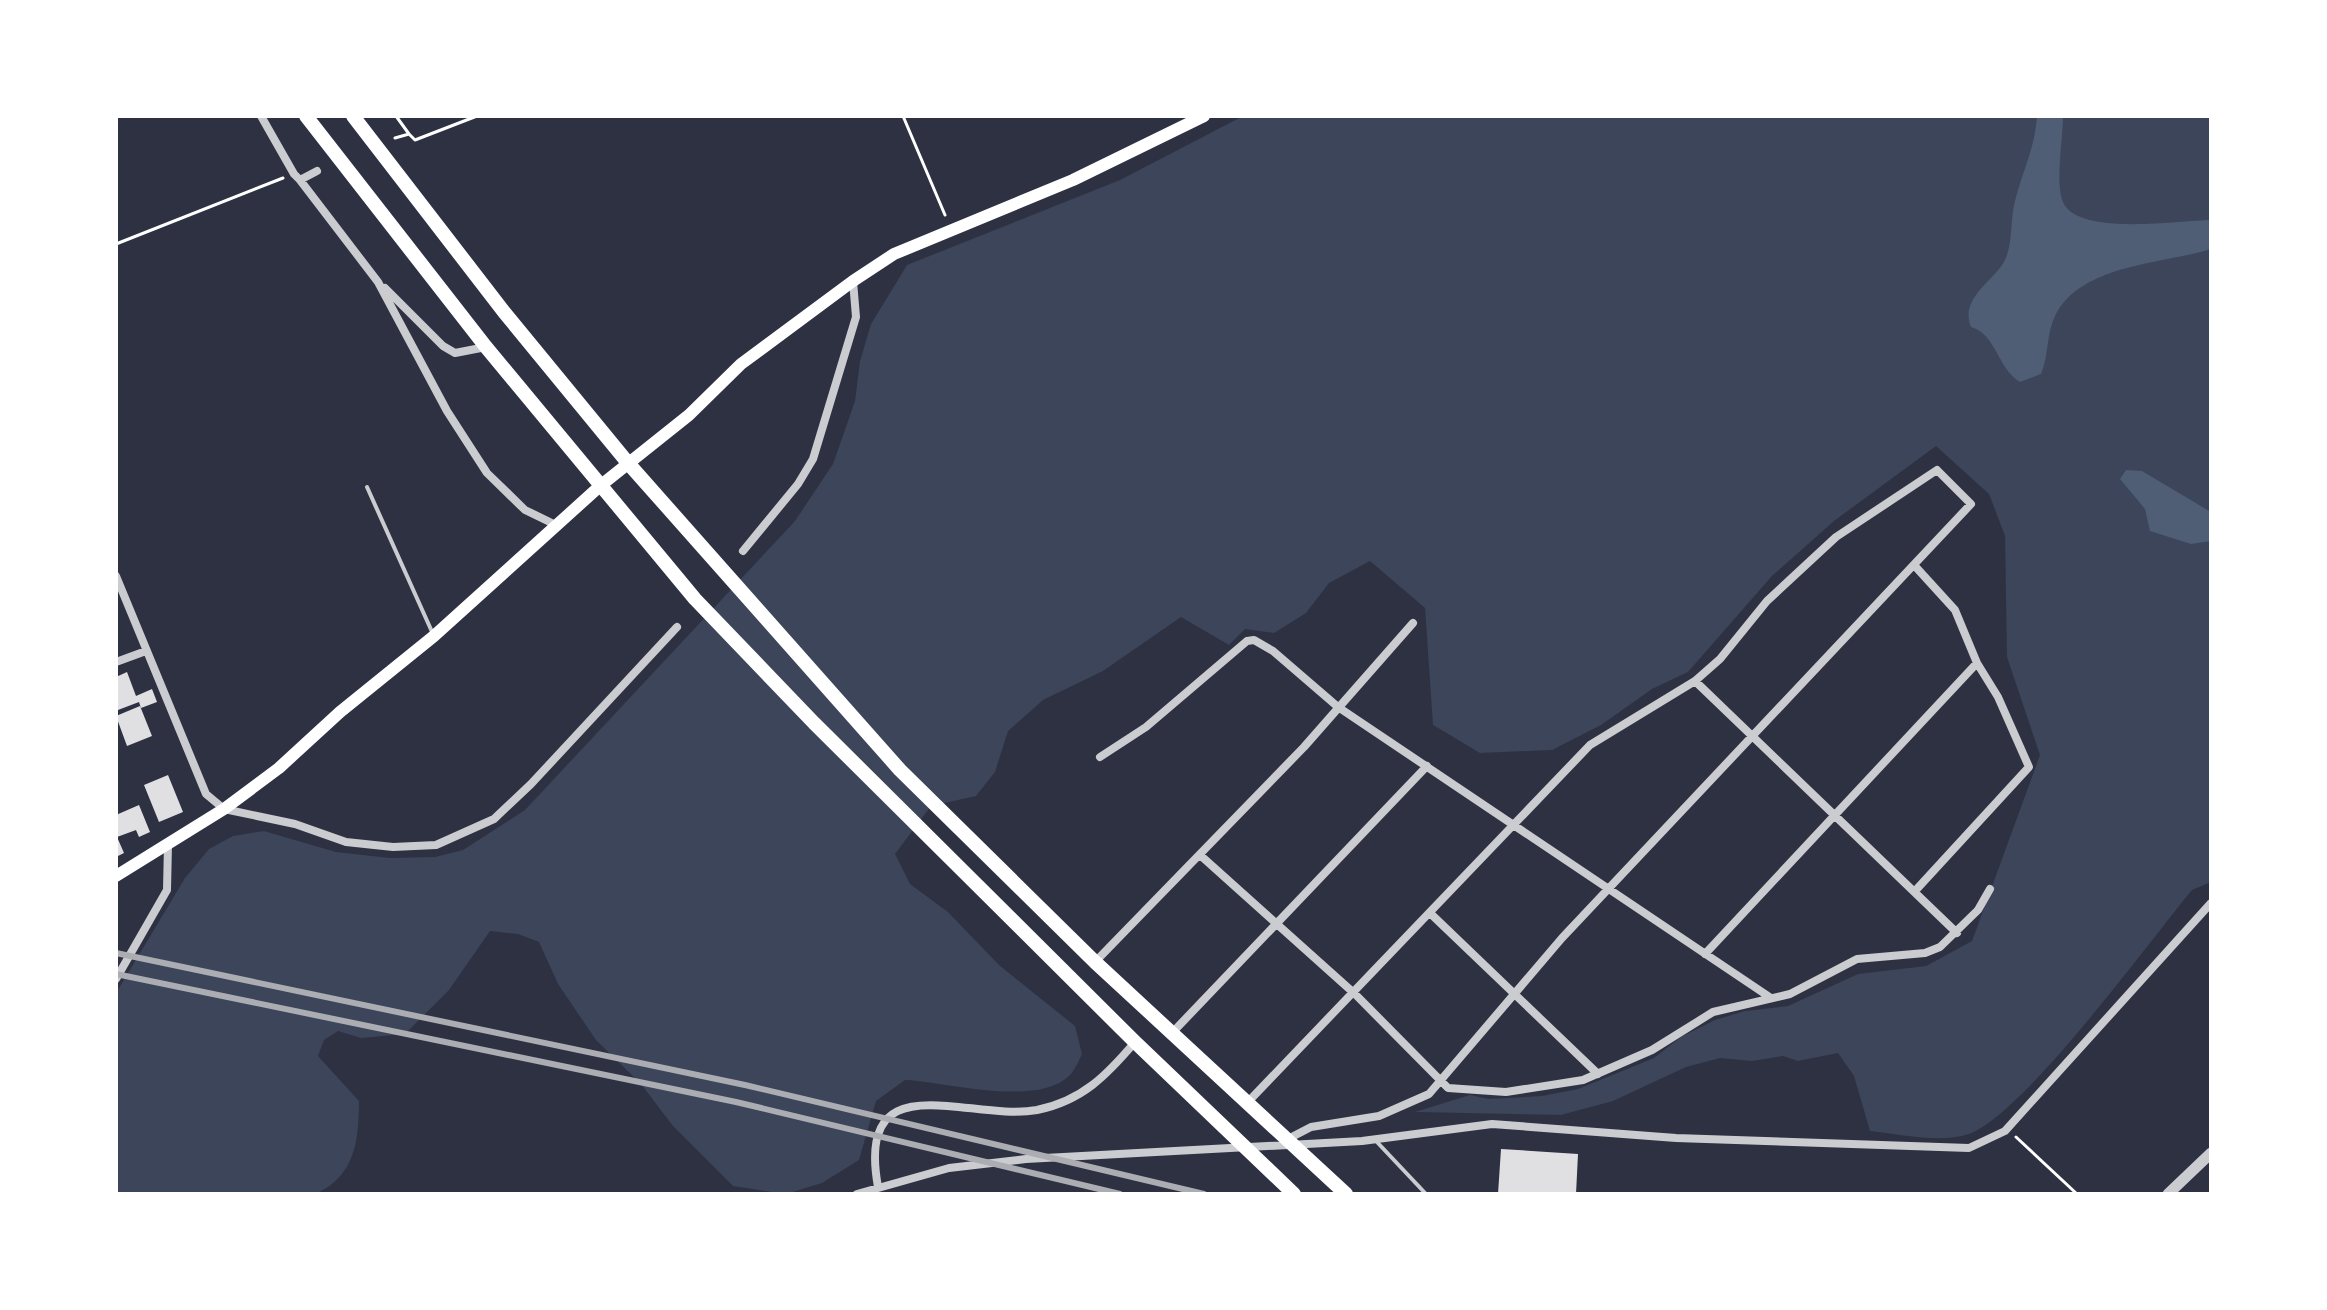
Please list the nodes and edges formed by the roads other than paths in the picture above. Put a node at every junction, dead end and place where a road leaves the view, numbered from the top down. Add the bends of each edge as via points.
1 (261, 116) edge
2 (306, 116) edge
3 (353, 116) edge
4 (1204, 116) edge
5 (317, 171) dead end
6 (297, 177) junction
7 (853, 281) junction
8 (378, 282) junction
9 (486, 347) junction
10 (628, 463) junction
11 (600, 486) junction
12 (367, 487) dead end
13 (558, 526) junction
14 (743, 551) dead end
15 (1914, 565) junction
16 (116, 576) edge
17 (1413, 623) dead end
18 (677, 627) dead end
19 (434, 636) junction
20 (146, 651) junction
21 (116, 662) edge
22 (1977, 663) junction
23 (1695, 681) junction
24 (1338, 707) junction
25 (1754, 736) junction
26 (1100, 757) dead end
27 (1427, 766) junction
28 (224, 809) junction
29 (1836, 815) junction
30 (1513, 826) junction
31 (168, 844) junction
32 (1200, 855) junction
33 (116, 876) edge
34 (1990, 889) dead end
35 (1608, 890) junction
36 (1915, 891) junction
37 (2211, 903) edge
38 (1431, 914) junction
39 (1273, 924) junction
40 (1957, 933) junction
41 (1705, 954) junction
42 (1095, 962) junction
43 (116, 979) edge
44 (1515, 993) junction
45 (1355, 994) junction
46 (1771, 998) junction
47 (1171, 1034) junction
48 (1135, 1042) junction
49 (1598, 1074) junction
50 (1439, 1079) junction
51 (1246, 1104) junction
52 (1374, 1139) junction
53 (1282, 1142) junction
54 (2211, 1153) edge
55 (878, 1187) junction
56 (1293, 1193) edge
57 (857, 1194) edge
58 (1346, 1194) edge
59 (1426, 1194) edge
60 (2168, 1194) edge

1 - 6 street
2 - 9 highway
3 - 10 highway
4 - 7 main road via 1073,180 894,254
5 - 6 street
6 - 8 street
7 - 10 main road via 741,364 689,415
7 - 14 street via 856,317 813,459
8 - 9 street via 443,346 455,353
8 - 13 street via 447,411 487,473 525,510
9 - 11 highway
10 - 11 main road
10 - 42 highway via 900,770
11 - 13 main road
11 - 48 highway via 695,599 803,712
12 - 19 lane
13 - 19 main road
15 - 22 street via 1955,610
15 - 23 street via 1971,504 1937,470 1836,537 1767,601
15 - 25 street
16 - 20 street
17 - 24 street
18 - 28 street via 531,784 494,819 463,835 436,845 346,842 295,824
19 - 28 main road
20 - 21 street
20 - 28 street via 206,794
22 - 29 street
22 - 36 street via 2005,710 2029,767
23 - 25 street
23 - 30 street via 1590,745
24 - 26 street via 1273,651 1247,641 1125,743
24 - 27 street
24 - 32 street
25 - 29 street
25 - 35 street
27 - 30 street
27 - 39 street
28 - 31 main road
29 - 36 street
29 - 41 street
30 - 35 street
30 - 38 street
31 - 33 main road
31 - 43 street via 167,890
32 - 39 street
32 - 42 street
34 - 40 street
35 - 41 street
35 - 44 street
36 - 40 street
37 - 52 street via 2007,1129 1978,1145 1941,1149 1676,1138 1492,1124
38 - 44 street
38 - 45 street
39 - 45 street
39 - 47 street
40 - 46 street via 1925,953 1857,959 1790,994
41 - 46 street
42 - 47 highway
44 - 49 street
44 - 50 street
45 - 50 street
45 - 51 street
46 - 49 street via 1713,1012 1652,1050
47 - 51 highway
48 - 55 street via 1102,1081 1037,1110 927,1105 899,1109 875,1137
48 - 56 highway
49 - 50 street via 1566,1085 1506,1092 1448,1088
50 - 53 street via 1429,1094 1413,1103 1379,1116 1311,1127
51 - 58 highway
52 - 53 street
52 - 59 lane
53 - 55 street via 1026,1159 949,1168
54 - 60 street
55 - 57 street

